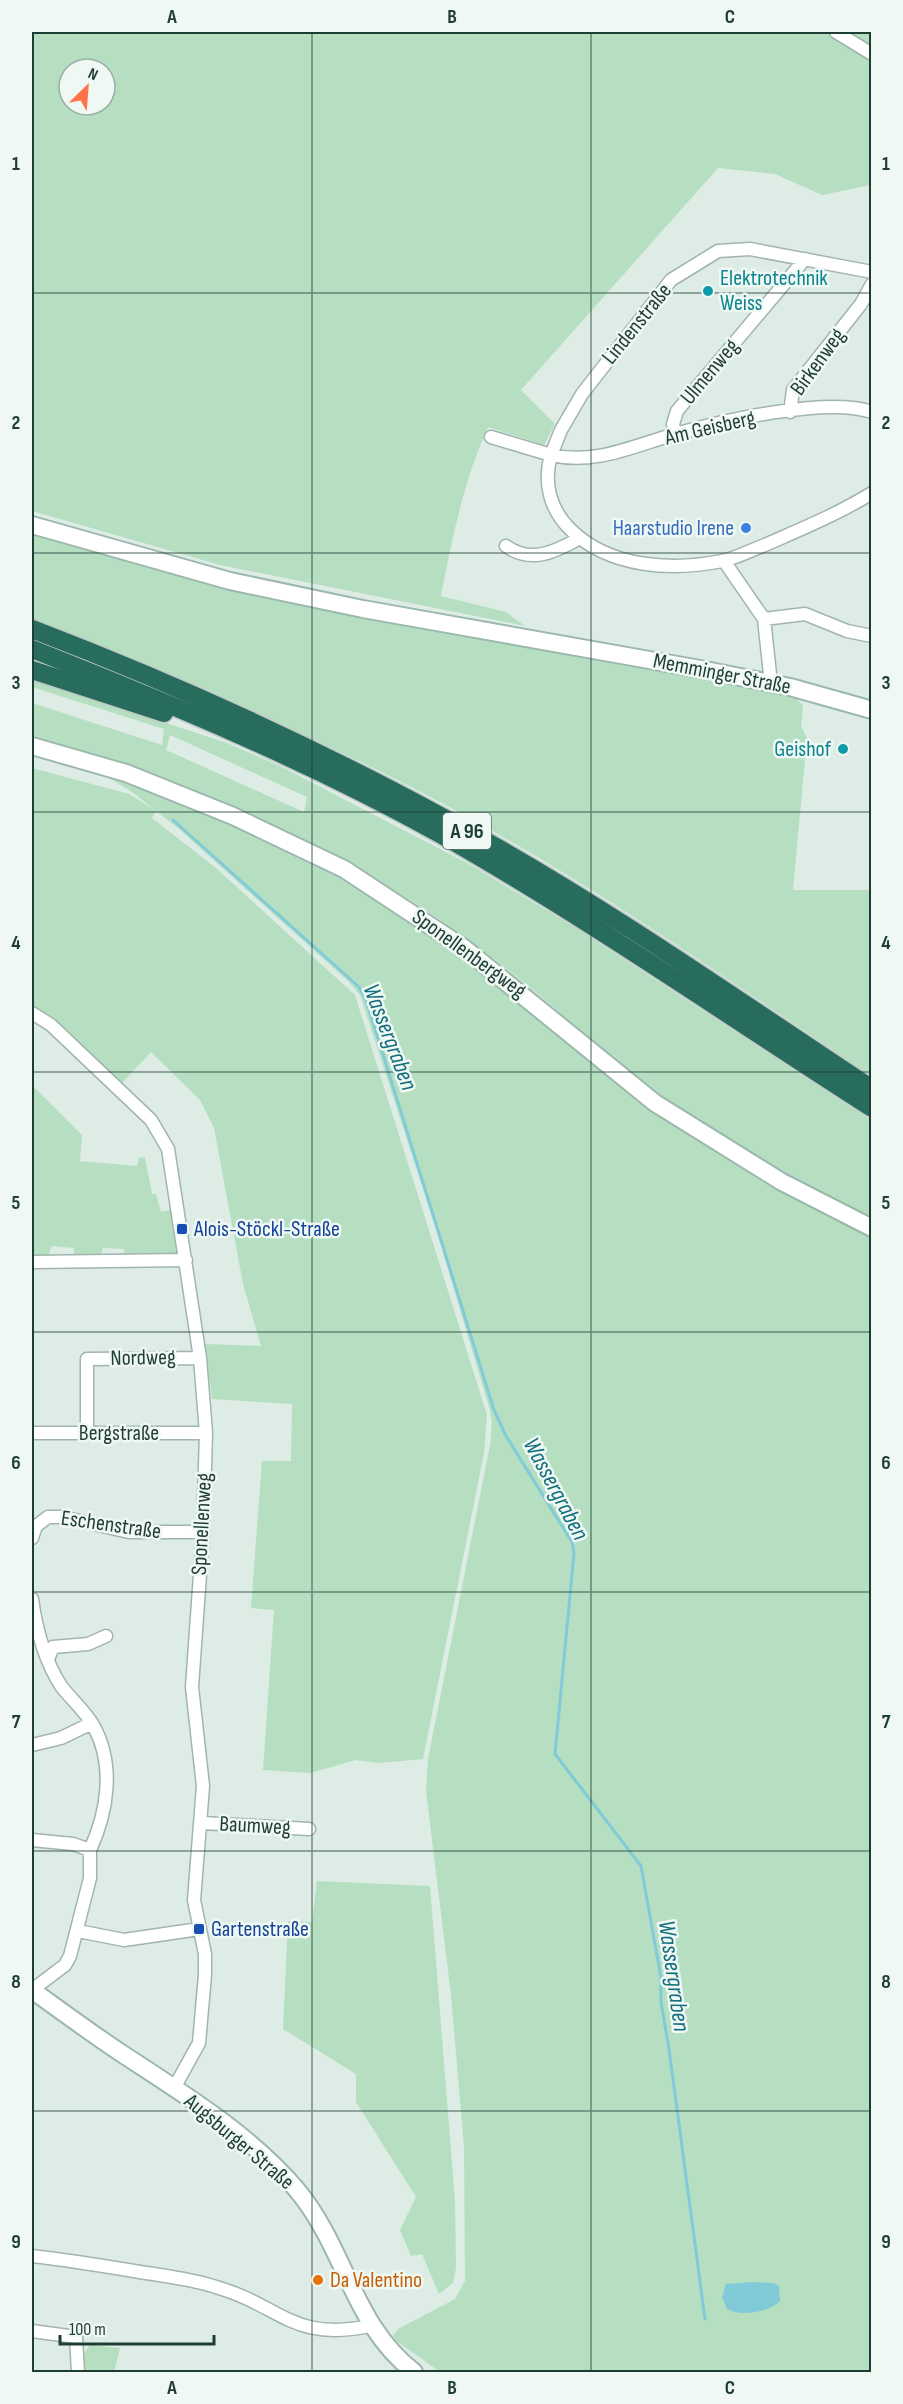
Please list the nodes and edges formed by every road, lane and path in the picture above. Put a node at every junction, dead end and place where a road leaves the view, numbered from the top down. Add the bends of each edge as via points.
1 (836, 32) edge
2 (872, 54) edge
3 (805, 259) junction
4 (872, 272) edge
5 (872, 284) edge
6 (790, 412) junction
7 (872, 412) edge
8 (675, 434) junction
9 (491, 437) dead end
10 (551, 455) junction
11 (872, 493) edge
12 (32, 525) edge
13 (580, 538) junction
14 (506, 546) dead end
15 (724, 561) junction
16 (764, 619) junction
17 (32, 629) edge
18 (872, 636) edge
19 (32, 649) edge
20 (32, 670) edge
21 (771, 683) junction
22 (872, 710) edge
23 (238, 733) junction
24 (32, 746) edge
25 (32, 1013) edge
26 (872, 1089) edge
27 (872, 1107) edge
28 (872, 1228) edge
29 (186, 1260) junction
30 (32, 1262) edge
31 (200, 1358) junction
32 (32, 1433) edge
33 (87, 1433) junction
34 (206, 1433) junction
35 (203, 1532) junction
36 (32, 1538) edge
37 (32, 1599) edge
38 (106, 1636) dead end
39 (48, 1659) junction
40 (92, 1723) junction
41 (32, 1745) edge
42 (202, 1823) junction
43 (309, 1829) dead end
44 (32, 1840) edge
45 (90, 1850) junction
46 (199, 1929) junction
47 (78, 1930) junction
48 (32, 1990) edge
49 (174, 2088) junction
50 (32, 2256) edge
51 (370, 2326) junction
52 (32, 2331) edge
53 (78, 2373) edge
54 (414, 2373) edge

1 - 2 street
3 - 4 street, Lindenstraße
3 - 8 street, Ulmenweg via 677,411
3 - 10 street, Lindenstraße via 750,249 718,251 671,280 582,394
5 - 6 street, Birkenweg via 861,304 793,390
6 - 7 street, Am Geisberg via 848,407
6 - 8 street, Am Geisberg
8 - 10 street, Am Geisberg via 596,459
9 - 10 street, Am Geisberg
10 - 13 street via 547,475 552,501 565,525
11 - 15 street via 814,523
12 - 21 street, Memminger Straße via 230,581
13 - 14 street via 538,556 520,554
13 - 15 street via 600,550 638,563 675,566
15 - 16 street
16 - 18 street via 805,614 847,631
16 - 21 street
17 - 26 highway, A 96 via 313,750 483,839 635,933
19 - 23 highway, A 96
20 - 23 highway, A 96 via 155,711
21 - 22 street, Memminger Straße
23 - 27 highway, A 96 via 493,864
24 - 28 street, Sponellenbergweg via 97,763 179,793 344,869 464,948 655,1103 782,1182
25 - 29 street, Sponellenweg via 51,1025 156,1126 171,1161
29 - 30 street
29 - 31 street, Sponellenweg
31 - 33 street, Nordweg via 87,1359
31 - 34 street, Sponellenweg
32 - 33 street, Bergstraße
33 - 34 street, Bergstraße
34 - 35 street, Sponellenweg
35 - 36 street, Eschenstraße via 129,1533 48,1517 36,1526
35 - 42 street, Sponellenweg via 192,1687 203,1786
37 - 39 street
38 - 39 street via 88,1644 53,1647
39 - 40 street via 60,1684
40 - 41 street via 61,1738
40 - 45 street via 107,1769 100,1826
42 - 43 street, Baumweg
42 - 46 street, Sponellenweg via 194,1893
44 - 45 street via 74,1844
45 - 47 street via 90,1878
46 - 47 street via 124,1940
46 - 49 street, Sponellenweg via 205,1954 200,2035 196,2050
47 - 48 street via 65,1965
48 - 49 street, Augsburger Straße
49 - 51 street, Augsburger Straße via 257,2151 296,2189 332,2242
50 - 51 street via 214,2286 310,2328 336,2332
51 - 54 street, Augsburger Straße
52 - 53 street via 76,2337

